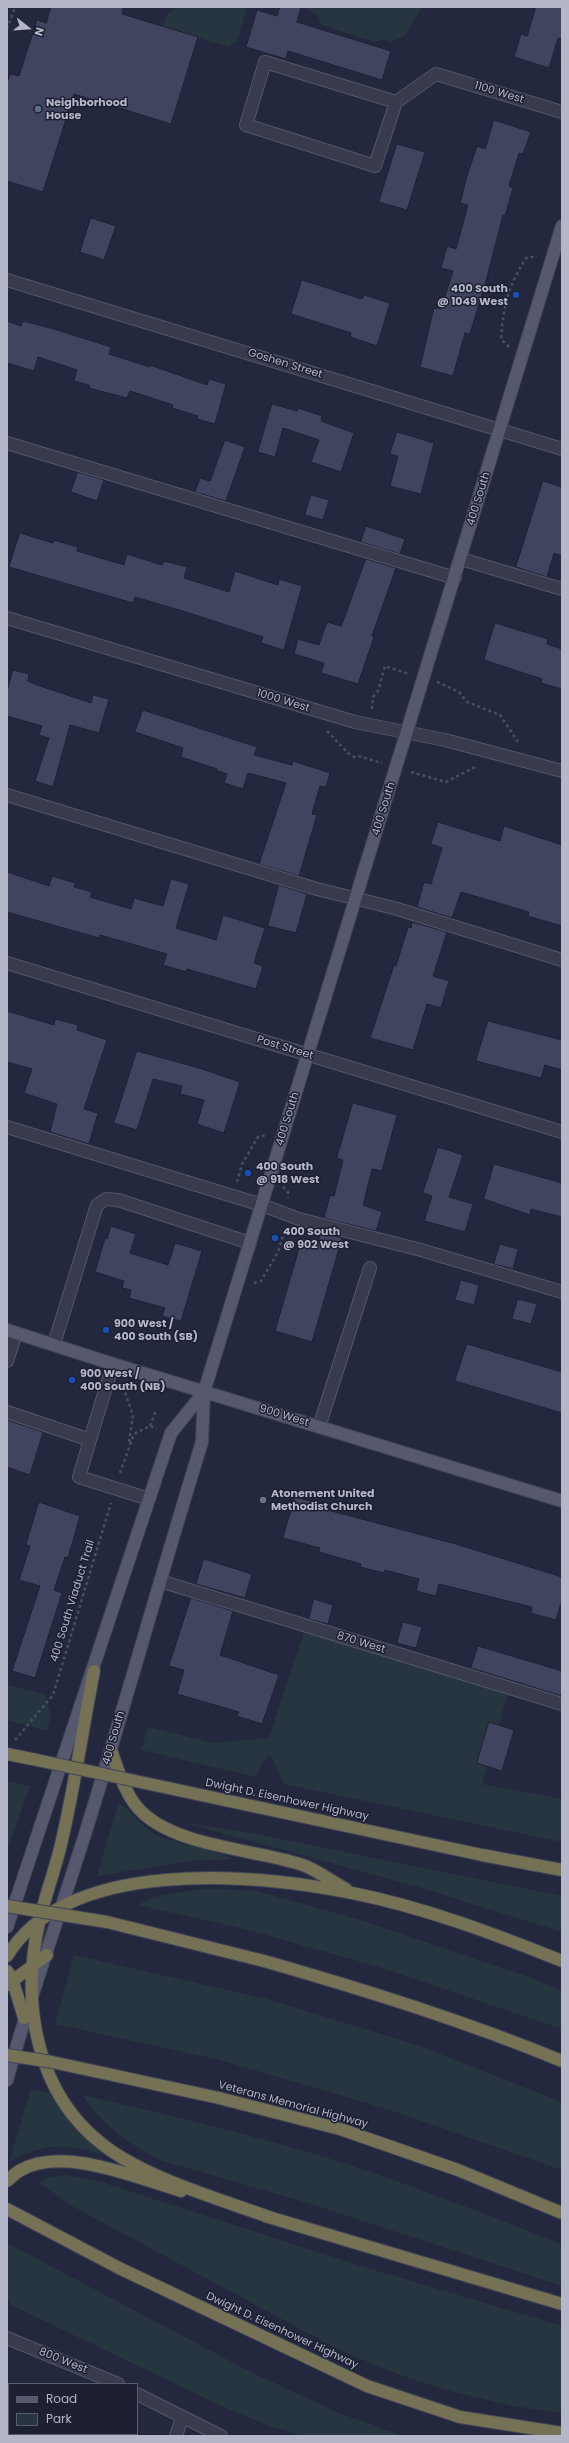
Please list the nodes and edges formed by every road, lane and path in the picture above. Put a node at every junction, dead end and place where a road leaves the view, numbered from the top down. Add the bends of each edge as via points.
1 (15, 7) edge
2 (8, 20) edge
3 (7, 29) edge
4 (396, 102) junction
5 (562, 112) edge
6 (562, 226) edge
7 (554, 253) junction
8 (7, 280) edge
9 (521, 360) junction
10 (500, 430) junction
11 (7, 443) edge
12 (562, 449) edge
13 (461, 558) junction
14 (455, 578) junction
15 (562, 589) edge
16 (7, 618) edge
17 (397, 670) dead end
18 (447, 685) dead end
19 (374, 704) dead end
20 (407, 733) junction
21 (348, 753) dead end
22 (498, 755) junction
23 (370, 759) dead end
24 (532, 764) junction
25 (562, 771) edge
26 (422, 775) dead end
27 (7, 795) edge
28 (356, 899) junction
29 (562, 960) edge
30 (7, 963) edge
31 (308, 1055) junction
32 (7, 1127) edge
33 (285, 1131) junction
34 (562, 1132) edge
35 (272, 1173) junction
36 (236, 1197) junction
37 (262, 1205) junction
38 (287, 1215) junction
39 (250, 1243) junction
40 (370, 1268) dead end
41 (236, 1288) junction
42 (562, 1292) edge
43 (11, 1331) edge
44 (54, 1344) junction
45 (7, 1361) edge
46 (116, 1365) junction
47 (204, 1392) junction
48 (156, 1410) dead end
49 (7, 1412) edge
50 (150, 1426) junction
51 (319, 1427) junction
52 (158, 1428) dead end
53 (90, 1440) junction
54 (129, 1445) junction
55 (115, 1488) junction
56 (149, 1500) junction
57 (562, 1501) edge
58 (160, 1581) junction
59 (94, 1671) junction
60 (562, 1704) edge
61 (10, 1748) edge
62 (111, 1750) junction
63 (562, 1870) edge
64 (352, 1893) junction
65 (7, 1906) edge
66 (62, 1907) junction
67 (39, 1923) junction
68 (7, 1927) edge
69 (47, 1955) junction
70 (7, 1956) edge
71 (562, 1961) edge
72 (33, 1966) junction
73 (9, 1979) edge
74 (31, 2002) junction
75 (24, 2018) junction
76 (7, 2055) edge
77 (562, 2061) edge
78 (7, 2080) edge
79 (7, 2182) edge
80 (7, 2209) edge
81 (562, 2213) edge
82 (272, 2218) junction
83 (562, 2304) edge
84 (7, 2338) edge
85 (116, 2383) edge
86 (138, 2395) edge
87 (182, 2418) junction
88 (562, 2434) edge
89 (176, 2436) edge
90 (221, 2436) edge

1 - 2 path
2 - 3 path
4 - 4 street via 375,166 246,124 265,62
4 - 5 street, 1100 West via 436,74
6 - 7 main road, 400 South
7 - 9 main road, 400 South
7 - 9 path via 526,258 510,284 504,306 501,339
8 - 10 street, Goshen Street
9 - 10 main road, 400 South
10 - 12 street, Goshen Street
10 - 13 main road, 400 South
11 - 14 street
13 - 14 main road, 400 South
13 - 15 street
14 - 20 main road, 400 South
16 - 20 street, 1000 West via 306,708
17 - 19 path via 385,666 378,691 373,697
18 - 24 path via 459,692 467,702 500,715
20 - 22 street, 1000 West via 445,740
20 - 28 main road, 400 South
21 - 23 path via 354,757
22 - 24 street, 1000 West
22 - 26 path via 446,782
24 - 25 street, 1000 West
27 - 28 street
28 - 29 street
28 - 31 main road, 400 South
30 - 31 street, Post Street
31 - 33 main road, 400 South
31 - 34 street, Post Street
32 - 36 street
33 - 35 main road, 400 South
33 - 36 path via 258,1137 242,1164 236,1183
35 - 37 main road, 400 South
35 - 38 path via 288,1192
36 - 37 street
37 - 38 street
37 - 39 main road, 400 South
38 - 41 path via 278,1252 261,1281
38 - 42 street via 421,1250
39 - 41 main road, 400 South
39 - 44 street via 118,1200 106,1199 97,1205
40 - 51 street
41 - 47 main road, 400 South
43 - 44 main road, 900 West
43 - 45 street
44 - 46 main road, 900 West
46 - 47 main road, 900 West
46 - 53 street
46 - 54 path, 400 South Viaduct Trail via 132,1413
47 - 51 main road, 900 West
47 - 56 main road, 400 South via 171,1433
47 - 58 main road, 400 South via 202,1442
48 - 50 path
49 - 53 street
50 - 52 path
50 - 54 path, 400 South Viaduct Trail via 138,1431
51 - 57 main road, 900 West
53 - 55 street via 79,1478
54 - 55 path, 400 South Viaduct Trail
55 - 56 street
55 - 61 path, 400 South Viaduct Trail via 53,1695
56 - 59 main road, 400 South
58 - 60 street, 870 West
58 - 62 main road, 400 South
59 - 67 highway via 62,1841
59 - 68 main road, 400 South
61 - 63 highway, Dwight D. Eisenhower Highway, bridge via 482,1855
62 - 64 highway via 125,1787 137,1806 156,1824 208,1842 302,1865
62 - 66 main road, 400 South
64 - 66 highway via 254,1880 182,1878 101,1891
64 - 71 highway via 402,1905
65 - 77 highway, bridge via 107,1922 264,1961 380,1994 488,2030
66 - 67 highway
66 - 69 main road, 400 South
67 - 70 highway via 21,1937
67 - 72 highway
69 - 72 highway
69 - 74 main road, 400 South
72 - 73 highway
72 - 74 highway
73 - 75 highway
74 - 75 main road, 400 South
74 - 82 highway via 37,2040 54,2083 71,2112 102,2144 154,2173
75 - 78 main road, 400 South
76 - 81 highway, Veterans Memorial Highway, bridge via 52,2062 219,2098 340,2129 458,2170
79 - 82 highway via 19,2171 33,2166 71,2162 91,2165
80 - 88 highway, Dwight D. Eisenhower Highway via 119,2268 367,2386 460,2416
82 - 83 highway
84 - 85 street, 800 West
86 - 87 street
87 - 89 street
87 - 90 street

